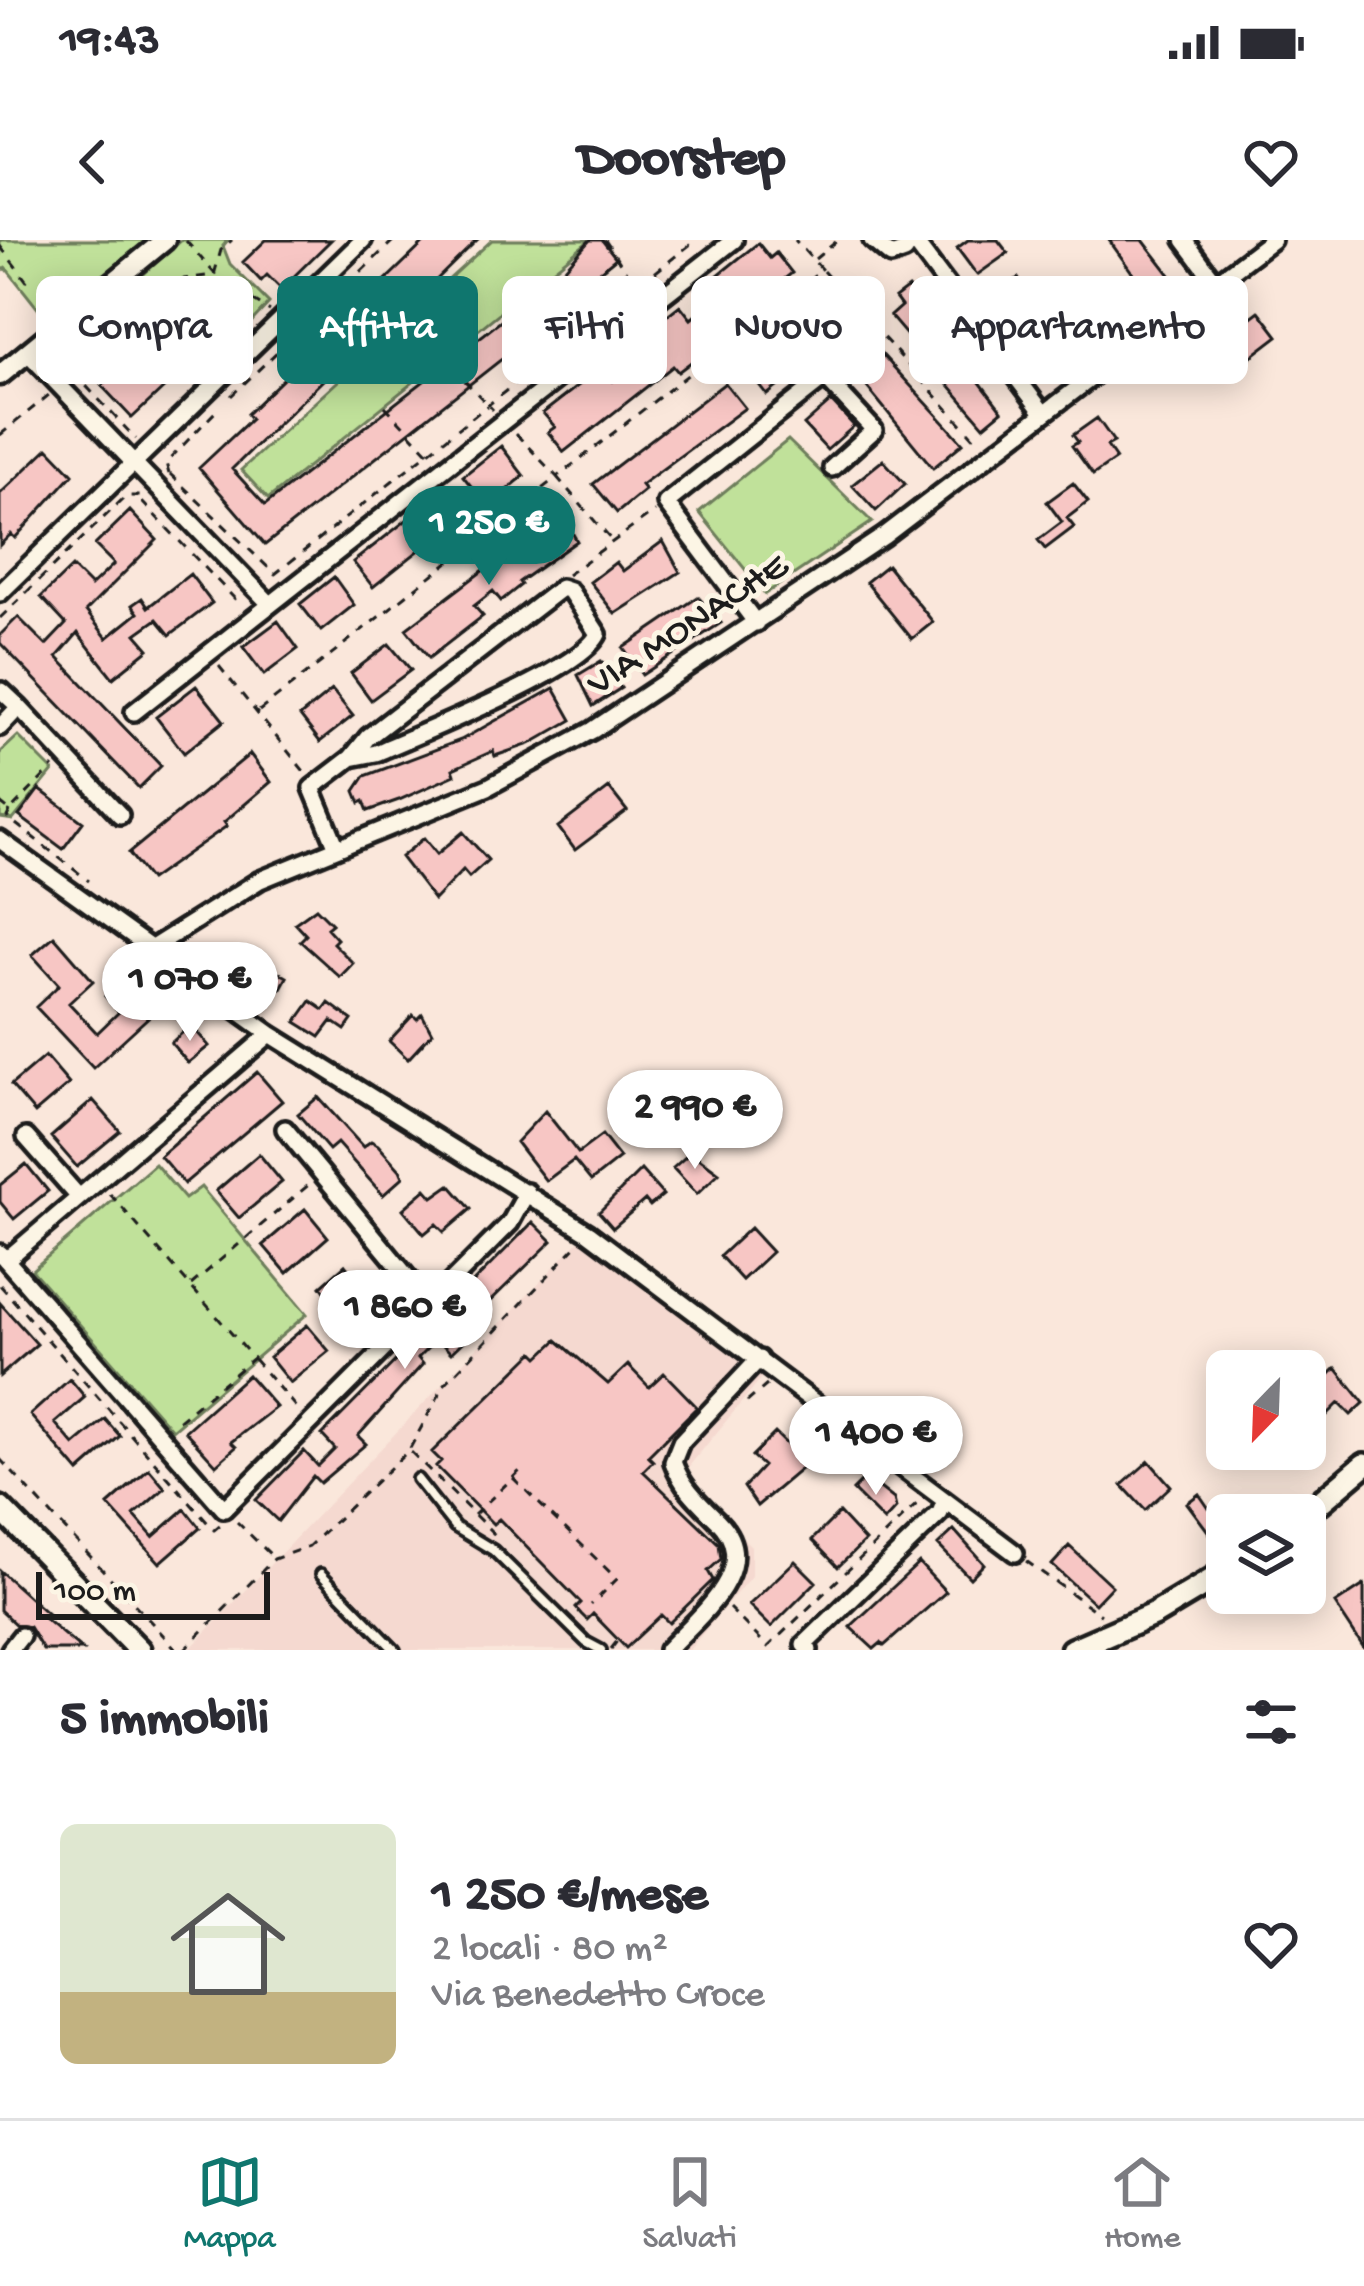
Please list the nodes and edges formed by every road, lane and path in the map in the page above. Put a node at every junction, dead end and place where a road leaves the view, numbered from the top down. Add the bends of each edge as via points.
1 (165, 240) edge
2 (232, 240) edge
3 (364, 240) edge
4 (394, 240) edge
5 (605, 240) edge
6 (696, 240) edge
7 (734, 240) edge
8 (795, 240) edge
9 (838, 240) edge
10 (872, 240) edge
11 (912, 240) edge
12 (1184, 240) edge
13 (1272, 240) edge
14 (186, 241) edge
15 (0, 246) edge
16 (814, 260) junction
17 (822, 270) junction
18 (214, 275) junction
19 (628, 275) dead end
20 (206, 276) edge
21 (328, 276) edge
22 (358, 276) edge
23 (1211, 276) edge
24 (1220, 276) edge
25 (32, 288) dead end
26 (277, 312) edge
27 (277, 326) edge
28 (28, 353) junction
29 (277, 354) edge
30 (0, 375) edge
31 (62, 384) edge
32 (83, 384) edge
33 (468, 384) edge
34 (1082, 384) edge
35 (58, 387) junction
36 (231, 396) dead end
37 (385, 406) dead end
38 (489, 406) junction
39 (217, 410) dead end
40 (1044, 414) junction
41 (504, 421) junction
42 (0, 435) edge
43 (148, 452) junction
44 (429, 453) junction
45 (989, 456) junction
46 (133, 465) junction
47 (832, 468) dead end
48 (556, 477) junction
49 (155, 488) junction
50 (140, 500) junction
51 (666, 503) junction
52 (612, 541) junction
53 (561, 588) junction
54 (0, 593) edge
55 (236, 600) dead end
56 (269, 603) junction
57 (0, 618) edge
58 (756, 623) junction
59 (208, 653) junction
60 (2, 691) edge
61 (19, 707) junction
62 (260, 711) junction
63 (134, 712) dead end
64 (0, 727) edge
65 (64, 755) junction
66 (351, 758) junction
67 (312, 788) junction
68 (0, 803) edge
69 (10, 811) junction
70 (120, 814) dead end
71 (0, 840) edge
72 (337, 848) junction
73 (89, 881) dead end
74 (152, 948) junction
75 (270, 1034) junction
76 (285, 1129) dead end
77 (26, 1137) dead end
78 (323, 1173) junction
79 (97, 1179) junction
80 (527, 1192) junction
81 (78, 1196) junction
82 (589, 1233) junction
83 (3, 1257) edge
84 (0, 1285) edge
85 (190, 1286) junction
86 (428, 1302) junction
87 (253, 1358) junction
88 (759, 1358) junction
89 (770, 1382) dead end
90 (747, 1402) dead end
91 (309, 1422) junction
92 (159, 1437) junction
93 (0, 1459) edge
94 (1364, 1465) edge
95 (524, 1467) dead end
96 (513, 1478) junction
97 (417, 1479) dead end
98 (924, 1497) dead end
99 (1326, 1497) edge
100 (944, 1503) junction
101 (0, 1508) edge
102 (228, 1512) junction
103 (475, 1515) dead end
104 (1015, 1553) joint
105 (274, 1559) junction
106 (321, 1574) dead end
107 (1206, 1583) edge
108 (724, 1602) dead end
109 (591, 1605) dead end
110 (1121, 1630) junction
111 (618, 1640) dead end
112 (140, 1650) edge
113 (180, 1650) edge
114 (395, 1650) edge
115 (606, 1650) edge
116 (667, 1650) edge
117 (809, 1650) edge
118 (1072, 1650) edge

1 - 28 street
2 - 18 path
3 - 21 street
4 - 22 path
5 - 19 path
6 - 38 path
7 - 41 street
8 - 16 path
9 - 16 path
10 - 11 street via 891,256
11 - 40 street
12 - 23 street
13 - 24 street, VIA MONACHE
14 - 18 path
15 - 25 path
16 - 17 path
17 - 45 path
17 - 48 path
18 - 20 path
18 - 26 path
27 - 43 street
28 - 30 street
28 - 35 street
29 - 36 path
31 - 35 path
32 - 43 path
33 - 38 path
34 - 40 street, VIA MONACHE
35 - 42 path
35 - 46 street
37 - 44 path
38 - 41 path
38 - 44 path
39 - 44 path via 166,463 275,574
40 - 45 street, VIA MONACHE
41 - 48 path
41 - 56 street
43 - 46 street
45 - 58 street, VIA MONACHE
46 - 49 street
46 - 54 street
47 - 51 street via 874,430 826,377
48 - 52 path
48 - 62 path
49 - 50 path
49 - 56 street
50 - 55 path
50 - 57 path via 127,496
51 - 52 path
51 - 58 street
52 - 53 path via 569,570
53 - 66 street
53 - 66 street via 598,634 592,648
56 - 59 street
58 - 72 street, VIA MONACHE via 593,730 488,787
59 - 62 path
59 - 63 street
60 - 61 street
61 - 64 street
61 - 65 street
62 - 67 path
65 - 69 path
65 - 70 street
66 - 67 street
67 - 72 street
68 - 69 path
69 - 73 path via 7,817
71 - 74 street
72 - 74 street, VIA MONACHE via 260,880
74 - 75 street
75 - 79 street
75 - 80 street
76 - 78 street
77 - 81 street
78 - 85 path
78 - 86 street
79 - 81 street
79 - 85 path
80 - 82 street
80 - 86 street via 510,1223
81 - 83 street
82 - 88 street
82 - 105 path via 445,1384 409,1450 309,1546
83 - 92 street
84 - 102 path via 214,1530
85 - 87 path
86 - 91 street
87 - 91 path
87 - 92 path
88 - 100 street
88 - 116 street via 681,1442 673,1462 736,1550 732,1578
89 - 90 path
91 - 102 street
92 - 102 street
93 - 113 path
94 - 99 main road
95 - 96 path
96 - 103 path
96 - 109 path via 617,1579
97 - 115 lane via 454,1527 494,1550 586,1642
98 - 108 path via 768,1647
100 - 104 street via 964,1509
100 - 117 street via 804,1645
101 - 112 main road
102 - 105 path
104 - 110 path
105 - 113 path
106 - 114 lane
107 - 110 main road
110 - 118 main road
111 - 115 path

